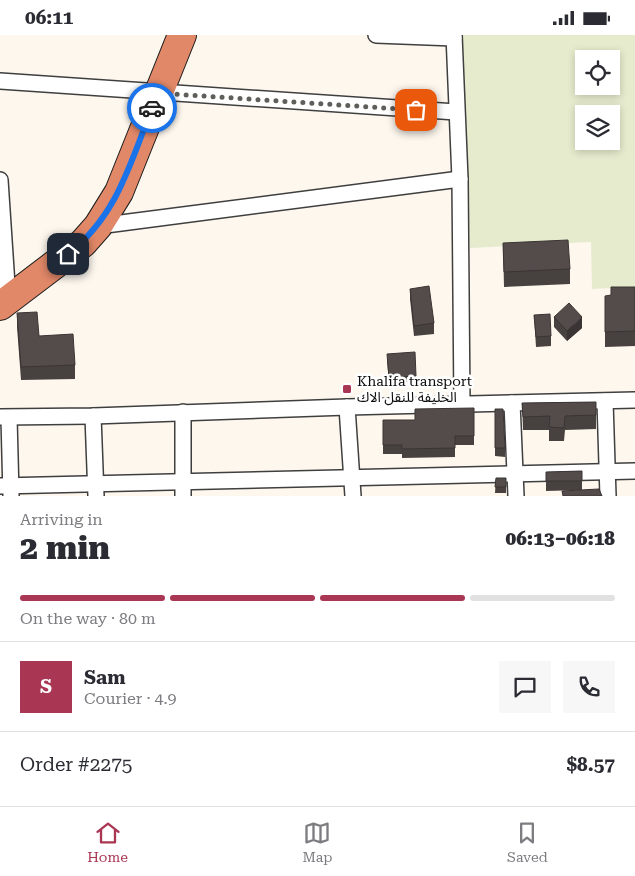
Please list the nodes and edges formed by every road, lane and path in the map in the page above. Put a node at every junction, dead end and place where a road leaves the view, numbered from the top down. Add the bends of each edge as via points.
1 (182, 35) edge
2 (376, 35) edge
3 (454, 37) edge
4 (0, 81) edge
5 (157, 93) junction
6 (456, 112) junction
7 (460, 179) junction
8 (0, 180) edge
9 (98, 227) junction
10 (4, 303) edge
11 (635, 400) edge
12 (604, 401) junction
13 (512, 403) junction
14 (462, 405) junction
15 (347, 407) junction
16 (183, 412) junction
17 (93, 416) junction
18 (4, 417) edge
19 (635, 471) edge
20 (608, 473) junction
21 (515, 475) junction
22 (352, 479) junction
23 (8, 489) edge
24 (183, 489) edge
25 (96, 490) edge
26 (353, 496) edge
27 (516, 496) edge
28 (608, 496) edge

1 - 5 highway
2 - 3 street
3 - 6 street
4 - 5 street
5 - 6 street
5 - 9 highway via 119,192
6 - 7 street
7 - 9 street
7 - 14 street
8 - 10 street
9 - 10 highway via 83,243
11 - 12 street
12 - 13 street
12 - 20 street
13 - 14 street
13 - 21 street
14 - 15 street
15 - 16 street
15 - 22 street
16 - 17 street
16 - 24 street
17 - 18 street
17 - 25 street
18 - 23 street
19 - 20 street
20 - 21 street
20 - 28 street
21 - 22 street
21 - 27 street
22 - 24 street
22 - 26 street
23 - 25 street
24 - 25 street

